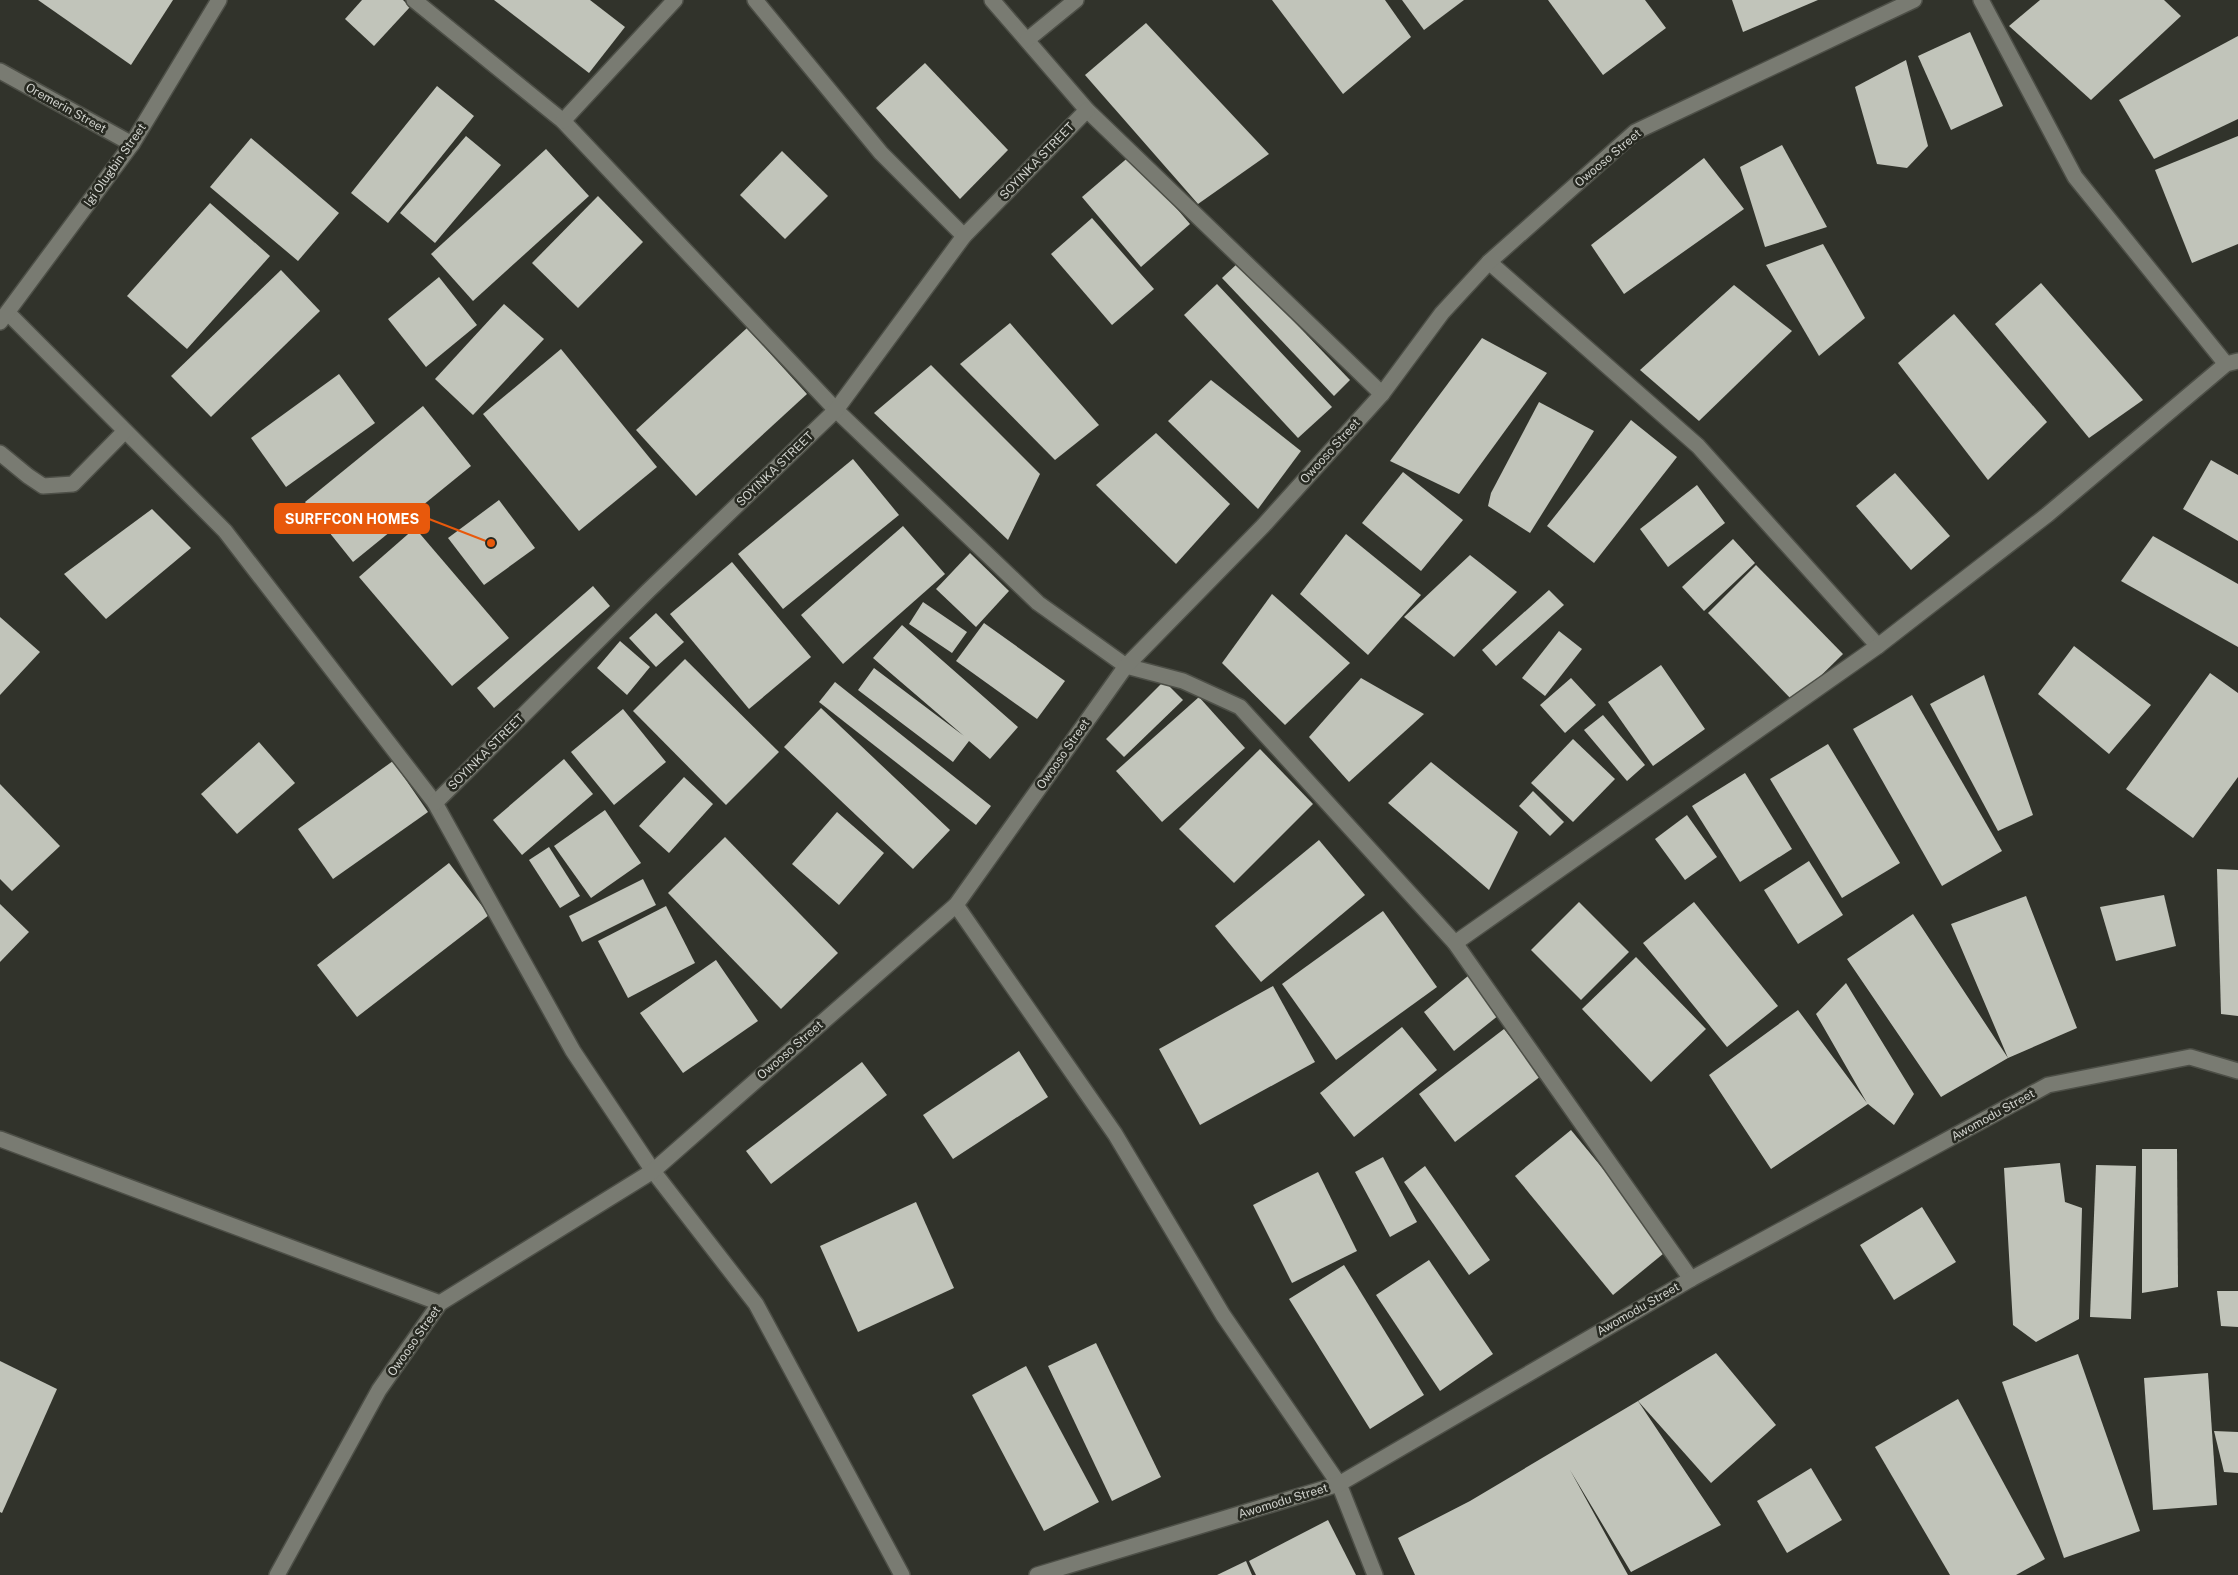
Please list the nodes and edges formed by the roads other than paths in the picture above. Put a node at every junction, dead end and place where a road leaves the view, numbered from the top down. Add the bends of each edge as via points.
1 (219, 0) edge
2 (414, 0) edge
3 (675, 0) edge
4 (755, 0) edge
5 (992, 0) edge
6 (1076, 0) edge
7 (1914, 0) edge
8 (1981, 0) edge
9 (1027, 40) junction
10 (0, 71) edge
11 (1087, 110) junction
12 (564, 121) junction
13 (132, 144) junction
14 (964, 236) junction
15 (1489, 262) junction
16 (4, 317) edge
17 (2232, 362) edge
18 (1382, 394) junction
19 (836, 410) junction
20 (125, 431) junction
21 (0, 452) edge
22 (1878, 646) junction
23 (1126, 666) junction
24 (435, 803) junction
25 (956, 905) junction
26 (1455, 943) junction
27 (2238, 1071) edge
28 (0, 1139) edge
29 (654, 1171) junction
30 (1691, 1279) junction
31 (440, 1303) junction
32 (1339, 1484) junction
33 (276, 1575) edge
34 (902, 1575) edge
35 (1037, 1575) edge
36 (1374, 1575) edge

1 - 13 street, Igi Olugbin Street
2 - 12 street
3 - 12 street
4 - 14 street via 881,153
5 - 9 street
6 - 9 street
7 - 15 street, Owooso Street via 1635,132
8 - 17 street via 2075,177
9 - 11 street
10 - 13 street, Oremerin Street
11 - 14 street, SOYINKA STREET
11 - 18 street
12 - 19 street
13 - 16 street, Igi Olugbin Street
14 - 19 street, SOYINKA STREET
15 - 18 street, Owooso Street via 1442,313
15 - 22 street via 1698,446
16 - 20 street
17 - 22 street via 2048,515
18 - 23 street, Owooso Street via 1263,526
19 - 23 street via 1038,604
19 - 24 street, SOYINKA STREET
20 - 21 street via 73,484 43,486
20 - 24 street via 225,531
22 - 26 street
23 - 25 street, Owooso Street
23 - 26 street via 1183,681 1240,707
24 - 29 street via 573,1051
25 - 29 street, Owooso Street
25 - 32 street via 1115,1134 1223,1315
26 - 30 street
27 - 30 street, Awomodu Street via 2190,1057 2048,1085
28 - 31 street
29 - 31 street, Owooso Street
29 - 34 street via 756,1304
30 - 32 street, Awomodu Street
31 - 33 street, Owooso Street via 379,1390
32 - 35 street, Awomodu Street
32 - 36 street

